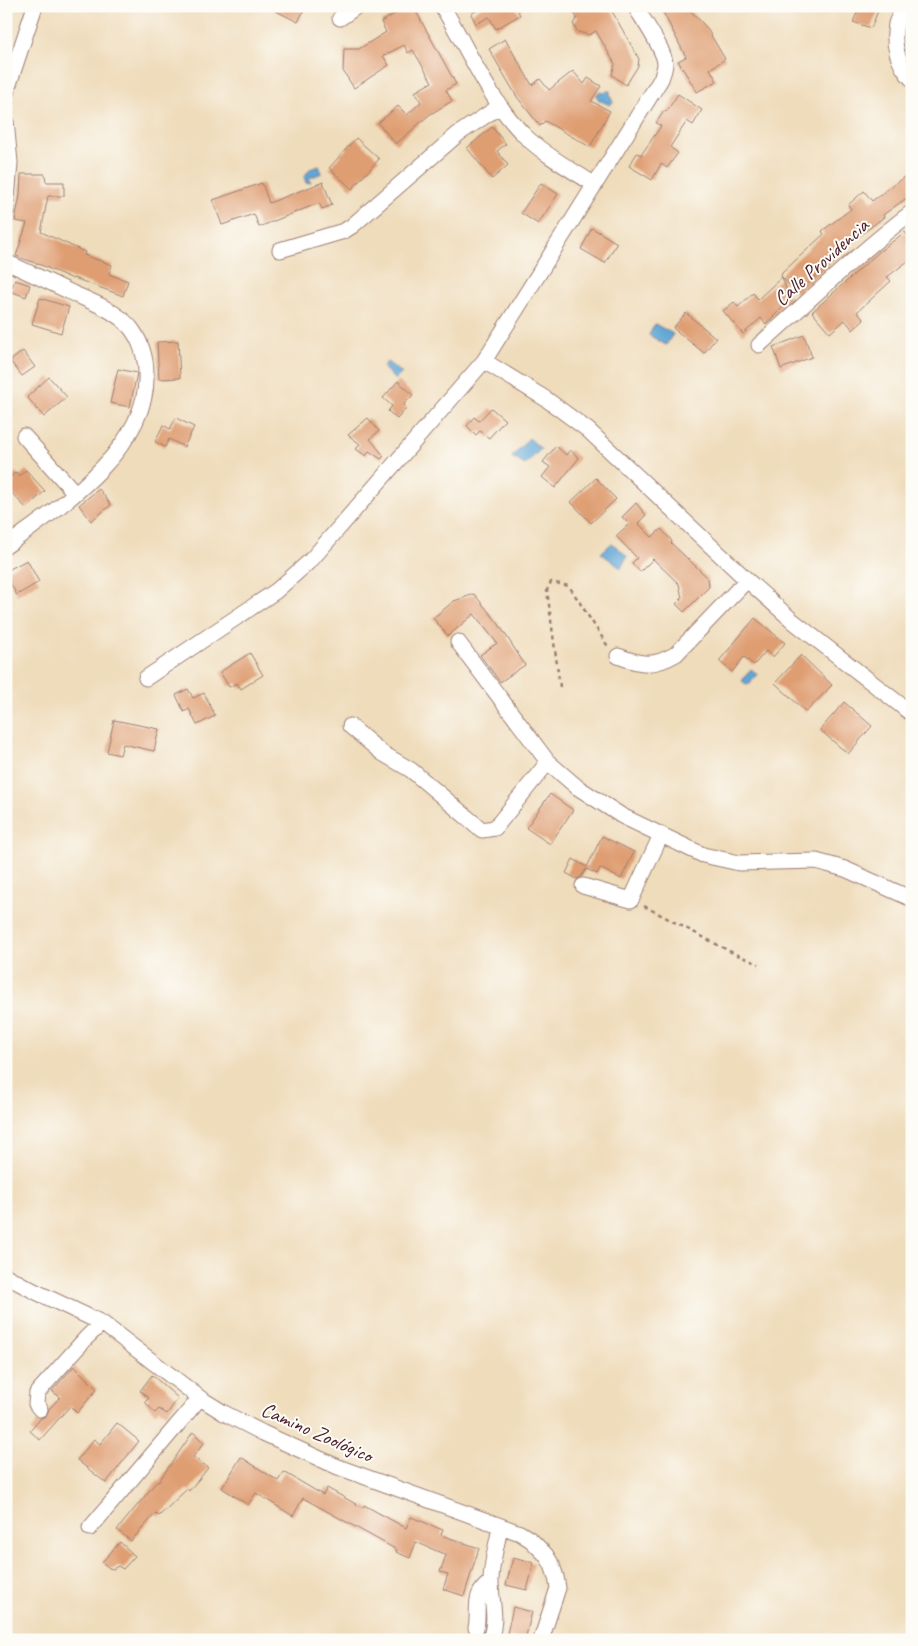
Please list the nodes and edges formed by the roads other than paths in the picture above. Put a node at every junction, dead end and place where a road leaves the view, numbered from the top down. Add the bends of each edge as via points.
1 (35, 6) edge
2 (357, 6) edge
3 (635, 6) edge
4 (906, 6) edge
5 (447, 8) edge
6 (340, 18) dead end
7 (912, 79) edge
8 (6, 101) edge
9 (500, 106) junction
10 (6, 121) edge
11 (595, 185) junction
12 (6, 211) edge
13 (912, 212) edge
14 (280, 250) dead end
15 (6, 262) edge
16 (759, 345) dead end
17 (484, 361) junction
18 (24, 436) dead end
19 (75, 493) junction
20 (6, 546) edge
21 (747, 580) junction
22 (458, 642) dead end
23 (618, 656) road end
24 (146, 678) dead end
25 (912, 714) edge
26 (350, 726) dead end
27 (548, 762) junction
28 (660, 835) junction
29 (583, 886) dead end
30 (912, 899) edge
31 (6, 1276) edge
32 (102, 1323) junction
33 (200, 1398) junction
34 (40, 1409) dead end
35 (500, 1527) junction
36 (90, 1528) dead end
37 (491, 1582) junction
38 (476, 1628) dead end
39 (490, 1640) edge
40 (541, 1640) edge

1 - 8 street
2 - 6 street
3 - 11 street via 662,52 664,70
4 - 7 street via 896,23 896,51 903,70
5 - 9 street
9 - 11 street via 540,149
9 - 14 street via 458,134 352,226
10 - 12 street via 10,163
11 - 17 street
13 - 16 street, Calle Providencia via 853,259
15 - 19 street via 112,312 130,327 146,363 146,391 138,416 117,451
17 - 21 street via 546,398 588,430
17 - 24 street via 311,560 276,590
18 - 19 street
19 - 20 street
21 - 23 street via 676,654 666,660 636,663
21 - 25 street via 793,621
22 - 27 street
26 - 27 street via 382,753 411,770 482,830 495,828
27 - 28 street via 577,787 622,816
28 - 29 street via 631,900
28 - 30 street via 703,855 738,863 816,861 868,878
31 - 32 street, Camino Zoológico
32 - 33 street, Camino Zoológico
32 - 34 street via 37,1393 36,1404
33 - 35 street, Camino Zoológico via 263,1433 338,1467
33 - 36 street
35 - 37 street
35 - 40 street, Camino Zoológico via 531,1540 552,1564 558,1588
37 - 38 street via 479,1594
37 - 39 street via 494,1620

